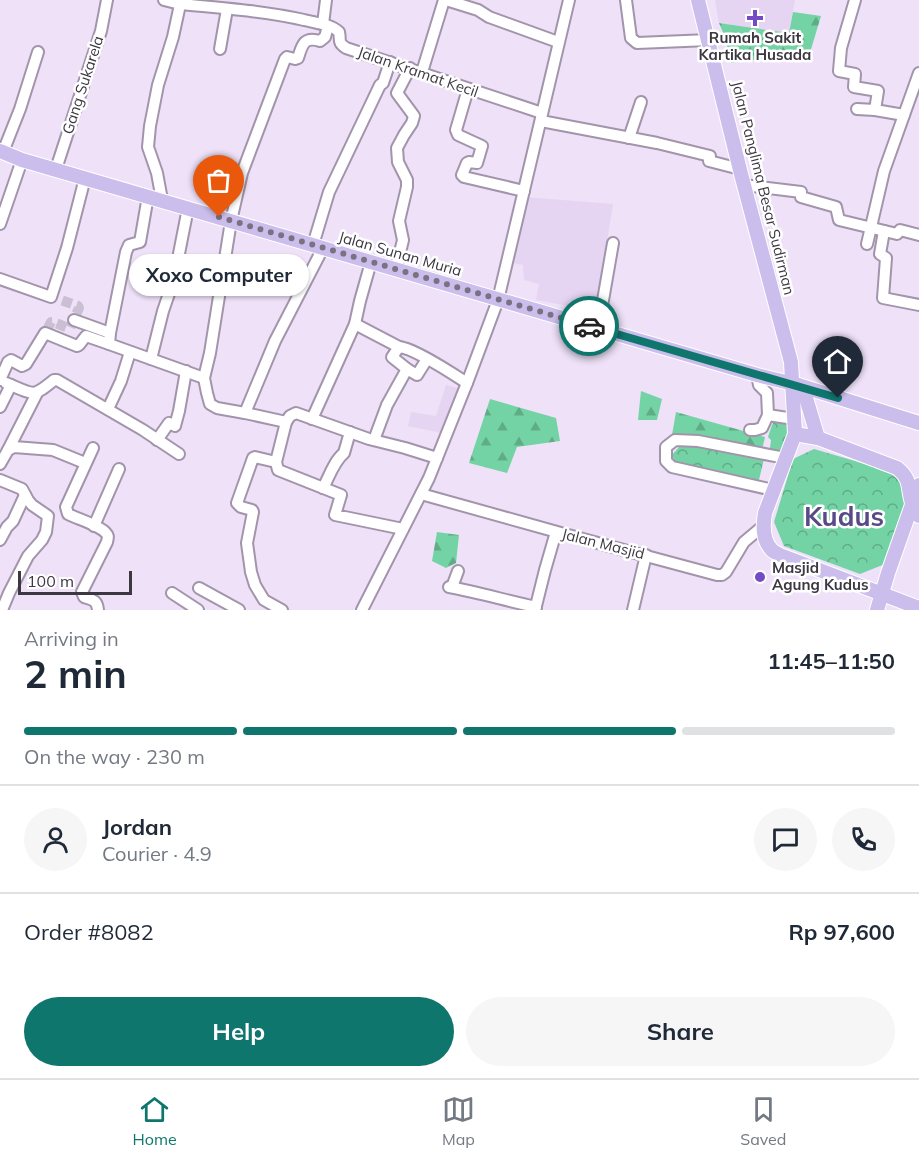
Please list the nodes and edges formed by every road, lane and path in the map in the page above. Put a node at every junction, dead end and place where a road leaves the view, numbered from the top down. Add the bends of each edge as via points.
1 (107, 0) edge
2 (164, 0) edge
3 (326, 0) edge
4 (445, 0) edge
5 (569, 0) edge
6 (626, 0) edge
7 (698, 0) edge
8 (855, 0) edge
9 (180, 2) edge
10 (223, 6) edge
11 (326, 25) junction
12 (709, 39) junction
13 (558, 42) junction
14 (220, 49) dead end
15 (38, 52) dead end
16 (390, 62) junction
17 (410, 68) junction
18 (422, 72) junction
19 (919, 73) edge
20 (468, 88) junction
21 (641, 102) dead end
22 (857, 109) dead end
23 (875, 110) junction
24 (919, 110) edge
25 (906, 111) junction
26 (542, 117) junction
27 (629, 138) junction
28 (2, 152) edge
29 (22, 159) junction
30 (740, 169) junction
31 (56, 170) junction
32 (85, 178) junction
33 (744, 185) junction
34 (524, 191) junction
35 (148, 196) junction
36 (162, 200) junction
37 (188, 208) junction
38 (231, 221) junction
39 (0, 225) edge
40 (871, 228) junction
41 (884, 231) junction
42 (919, 235) edge
43 (613, 243) dead end
44 (867, 244) dead end
45 (318, 247) junction
46 (371, 262) junction
47 (396, 269) junction
48 (0, 279) edge
49 (498, 300) junction
50 (919, 304) edge
51 (74, 320) dead end
52 (355, 324) junction
53 (598, 329) junction
54 (110, 339) junction
55 (399, 346) junction
56 (130, 352) junction
57 (151, 358) junction
58 (427, 359) junction
59 (407, 369) junction
60 (186, 371) junction
61 (758, 375) junction
62 (204, 378) junction
63 (0, 380) edge
64 (467, 383) junction
65 (11, 385) junction
66 (795, 385) junction
67 (38, 393) junction
68 (0, 407) edge
69 (108, 409) junction
70 (245, 413) junction
71 (768, 415) junction
72 (312, 419) junction
73 (794, 419) junction
74 (286, 422) junction
75 (919, 423) edge
76 (750, 430) dead end
77 (350, 432) junction
78 (795, 434) junction
79 (818, 438) junction
80 (157, 440) junction
81 (374, 440) junction
82 (93, 448) dead end
83 (9, 450) junction
84 (179, 454) dead end
85 (437, 458) junction
86 (785, 460) junction
87 (276, 462) junction
88 (0, 464) edge
89 (85, 464) junction
90 (119, 470) dead end
91 (0, 480) edge
92 (919, 485) edge
93 (323, 488) junction
94 (773, 490) junction
95 (421, 494) junction
96 (25, 495) junction
97 (916, 510) edge
98 (94, 526) junction
99 (763, 526) junction
100 (403, 529) junction
101 (556, 532) junction
102 (0, 540) edge
103 (646, 555) junction
104 (458, 571) dead end
105 (199, 588) dead end
106 (172, 593) dead end
107 (882, 594) junction
108 (262, 605) edge
109 (919, 608) edge
110 (536, 609) edge
111 (2, 610) edge
112 (98, 610) edge
113 (198, 610) edge
114 (240, 610) edge
115 (282, 610) edge
116 (362, 610) edge
117 (633, 610) edge
118 (877, 610) edge

1 - 31 street, Gang Sukarela via 101,31
2 - 9 street
3 - 11 street
4 - 13 street
4 - 18 street
5 - 13 street
6 - 12 street via 631,38 637,43
7 - 12 main road, Jalan Panglima Besar Sudirman
8 - 23 street via 841,48 839,71 855,74 854,87 878,91
9 - 10 street
9 - 36 street via 158,85 148,147
10 - 11 street
10 - 14 street
11 - 16 street, Jalan Kramat Kecil via 339,32 339,40 346,48
11 - 38 street via 325,37 320,41 308,40 298,58 285,59 242,173
12 - 30 main road, Jalan Panglima Besar Sudirman
13 - 26 street
15 - 28 street
16 - 17 street, Jalan Kramat Kecil
16 - 45 street via 329,192
17 - 18 street, Jalan Kramat Kecil
17 - 47 street via 397,93 414,116 397,148 407,188 399,221 403,240
18 - 20 street, Jalan Kramat Kecil
19 - 25 street
20 - 26 street, Jalan Kramat Kecil
20 - 34 street via 456,130 458,135 482,146 477,163 467,164 462,175
21 - 27 street
22 - 23 street
23 - 25 street
24 - 25 street
25 - 40 street via 884,171
26 - 27 street, Jalan Kramat Kecil
26 - 34 street
27 - 30 street, Jalan Kramat Kecil via 710,156 709,161
28 - 29 main road, Jalan Sunan Muria
29 - 31 main road, Jalan Sunan Muria
29 - 39 street
30 - 33 main road, Jalan Panglima Besar Sudirman
31 - 32 main road, Jalan Sunan Muria
32 - 35 main road, Jalan Sunan Muria
32 - 48 street via 56,298
33 - 40 street via 801,192 801,197 836,207 839,220
33 - 66 main road, Jalan Panglima Besar Sudirman
34 - 49 street
35 - 36 main road, Jalan Sunan Muria
35 - 54 street via 140,242 129,245 126,252
36 - 37 main road, Jalan Sunan Muria
37 - 38 main road, Jalan Sunan Muria
37 - 57 street via 174,279
38 - 45 main road, Jalan Sunan Muria
38 - 62 street
40 - 41 street
40 - 44 street
41 - 42 street
41 - 50 street via 880,254 886,258 883,298
43 - 53 street
45 - 46 main road, Jalan Sunan Muria
45 - 70 street
46 - 47 main road, Jalan Sunan Muria
46 - 52 street
47 - 49 main road, Jalan Sunan Muria
49 - 53 main road, Jalan Sunan Muria
49 - 64 street
51 - 54 street
52 - 55 street
52 - 72 street
53 - 61 main road, Jalan Sunan Muria
54 - 56 street
54 - 63 street via 86,336 77,346 46,332 26,364 11,360
55 - 58 street
55 - 59 street via 392,357
56 - 57 street
56 - 69 street
57 - 60 street
58 - 59 street via 417,375
58 - 64 street
59 - 81 street
60 - 62 street
60 - 80 street via 175,426 170,423
61 - 66 main road, Jalan Sunan Muria
61 - 71 street via 767,393
62 - 70 street via 210,404
63 - 65 street
64 - 85 street
65 - 67 street
65 - 68 street
66 - 73 main road, Jalan Panglima Besar Sudirman
66 - 75 main road, Jalan Sunan Muria
66 - 79 main road via 806,398
67 - 69 street via 57,380
67 - 83 street
69 - 80 street
70 - 74 street
71 - 73 street
71 - 76 street via 762,428
72 - 74 street via 296,413
72 - 77 street
73 - 78 main road, Jalan Panglima Besar Sudirman
74 - 87 street
77 - 81 street
77 - 93 street via 344,453
78 - 79 main road
78 - 86 main road
79 - 97 main road via 897,468 904,474
80 - 84 street
81 - 85 street
82 - 89 street
83 - 88 street
83 - 89 street via 53,450
85 - 95 street
86 - 94 main road
86 - 94 street via 698,441 675,440 666,447 666,461 672,467
87 - 93 street via 278,470
87 - 108 street via 253,458 237,503 253,512 247,543
89 - 98 street via 66,507 68,514
90 - 98 street
91 - 96 street via 20,487
92 - 97 main road
93 - 100 street via 341,495 335,515
94 - 99 main road
95 - 100 street
95 - 101 street, Jalan Masjid
96 - 102 street
96 - 111 street via 47,515 46,532 28,556
97 - 107 main road
98 - 112 street via 108,537 82,594 95,600
99 - 103 street, Jalan Masjid via 744,542 722,575
99 - 107 main road via 771,549 780,555
100 - 116 street
101 - 103 street, Jalan Masjid
101 - 110 street
103 - 117 street
104 - 110 street via 451,587
105 - 114 street
106 - 113 street
107 - 109 main road
107 - 118 main road
108 - 115 street

